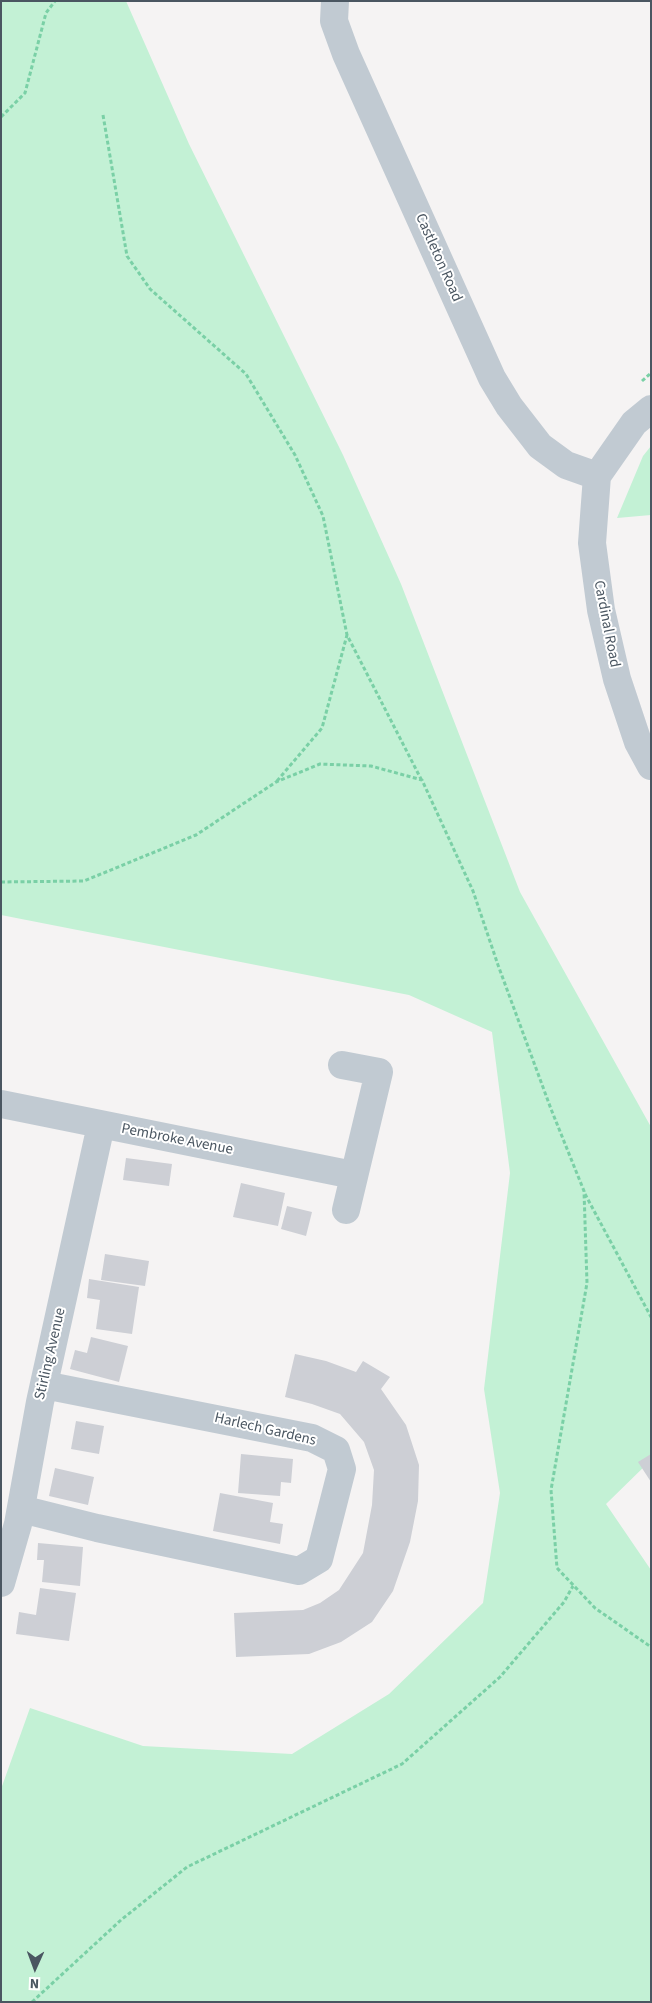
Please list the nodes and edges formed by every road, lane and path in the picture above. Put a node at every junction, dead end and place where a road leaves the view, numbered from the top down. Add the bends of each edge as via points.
1 (55, 1) edge
2 (336, 1) edge
3 (103, 115) dead end
4 (1, 117) edge
5 (651, 409) edge
6 (597, 476) junction
7 (347, 634) junction
8 (651, 766) edge
9 (422, 780) junction
10 (276, 782) junction
11 (1, 882) edge
12 (342, 1065) dead end
13 (1, 1104) edge
14 (101, 1125) junction
15 (353, 1175) junction
16 (584, 1191) junction
17 (346, 1210) dead end
18 (651, 1317) edge
19 (44, 1385) junction
20 (21, 1508) junction
21 (1, 1583) edge
22 (573, 1586) junction
23 (651, 1647) edge
24 (32, 2002) edge

1 - 4 path via 46,13 25,92
2 - 6 street, Castleton Road via 334,20 346,54 492,378 540,446 566,465
3 - 7 path via 127,256 150,289 246,374 295,455 323,516
5 - 6 street via 634,424
6 - 8 street, Cardinal Road via 592,543 601,610 617,679 638,742
7 - 9 path
7 - 10 path via 322,728
9 - 10 path via 371,766 320,764
9 - 16 path via 473,891 541,1082
10 - 11 path via 196,835 84,881
12 - 15 street via 379,1072
13 - 14 street, Pembroke Avenue
14 - 15 street, Pembroke Avenue
14 - 19 street, Stirling Avenue
15 - 17 street
16 - 18 path
16 - 22 path via 588,1283 551,1490 557,1568
19 - 20 street, Stirling Avenue
19 - 20 street, Harlech Gardens via 312,1438 336,1450 342,1469 319,1559 299,1571 97,1528
20 - 21 street, Stirling Avenue
22 - 23 path via 595,1608
22 - 24 path via 564,1602 500,1677 402,1764 188,1866 121,1920

